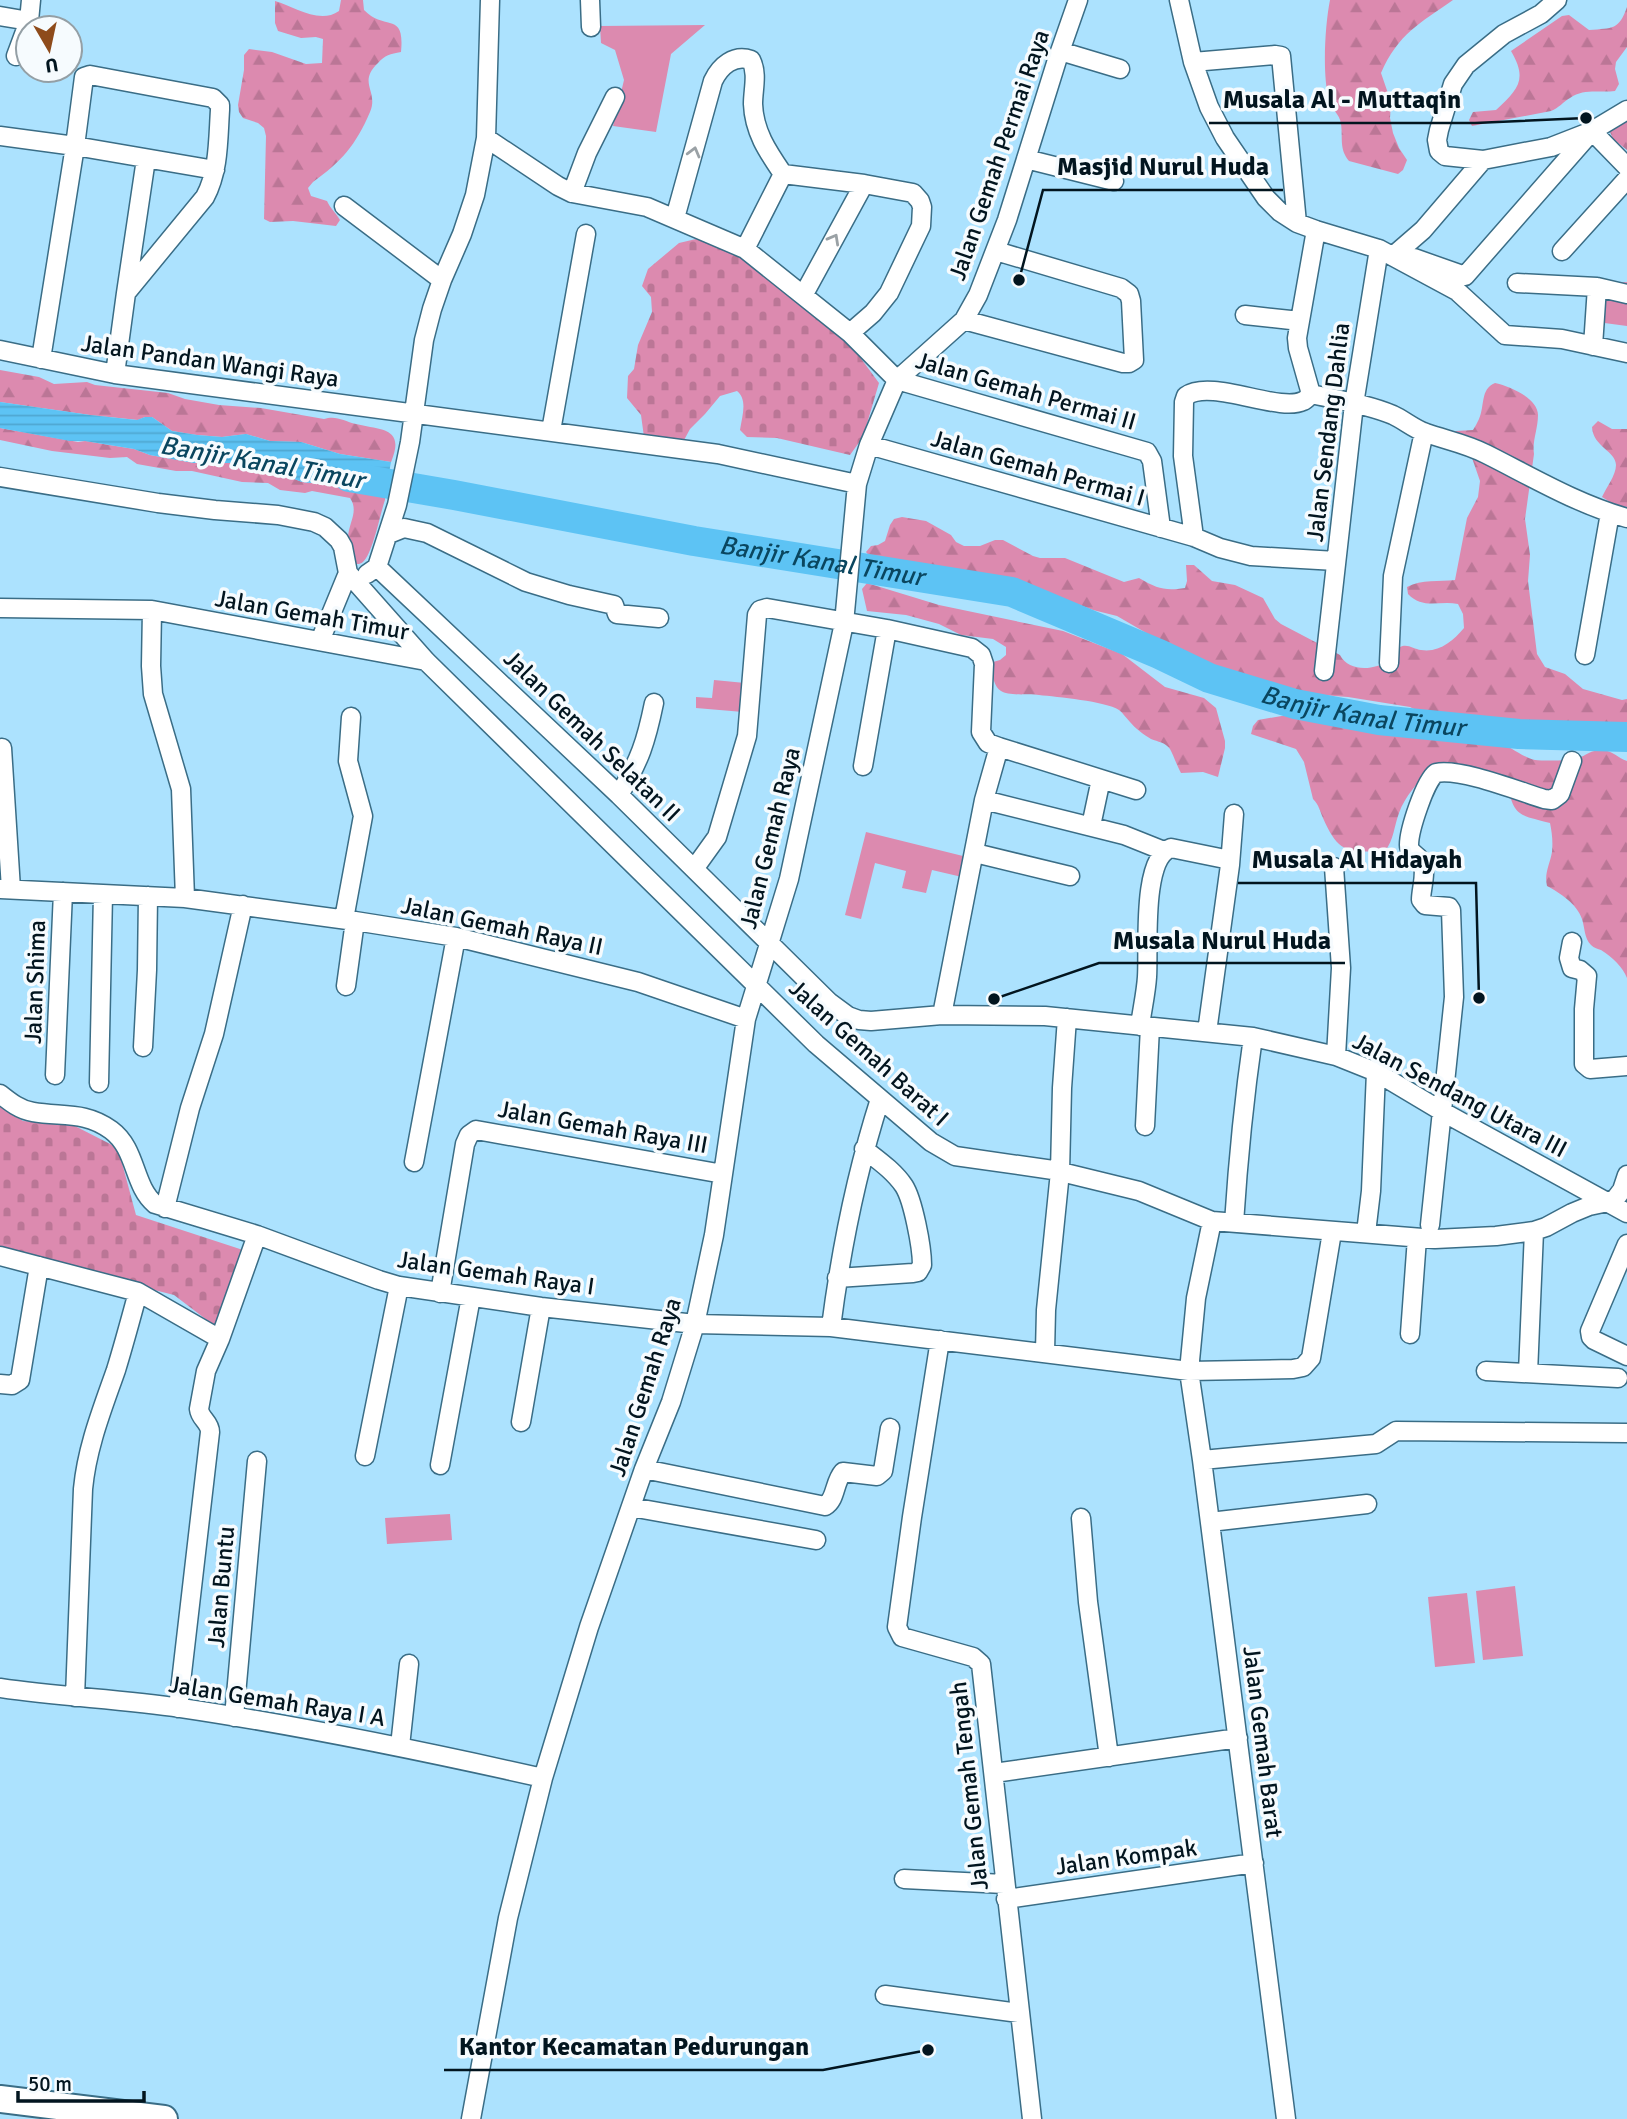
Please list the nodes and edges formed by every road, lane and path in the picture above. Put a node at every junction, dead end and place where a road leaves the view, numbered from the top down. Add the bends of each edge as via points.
1 (490, 0) edge
2 (590, 0) edge
3 (1078, 0) edge
4 (1179, 0) edge
5 (1557, 0) edge
6 (591, 27) dead end
7 (1060, 51) junction
8 (1193, 62) junction
9 (1119, 69) dead end
10 (615, 97) dead end
11 (1627, 110) edge
12 (1592, 131) junction
13 (486, 138) junction
14 (1, 142) edge
15 (75, 146) junction
16 (146, 159) junction
17 (1026, 159) junction
18 (1483, 160) junction
19 (1627, 167) edge
20 (215, 170) junction
21 (783, 174) junction
22 (1627, 179) edge
23 (1114, 181) dead end
24 (864, 184) junction
25 (572, 193) junction
26 (344, 206) dead end
27 (675, 218) junction
28 (1297, 223) junction
29 (1316, 230) junction
30 (586, 234) dead end
31 (745, 249) junction
32 (996, 251) junction
33 (1562, 251) dead end
34 (1390, 253) junction
35 (442, 281) junction
36 (1517, 283) dead end
37 (1597, 287) junction
38 (125, 293) junction
39 (804, 294) junction
40 (1627, 294) edge
41 (1245, 316) dead end
42 (964, 320) junction
43 (1300, 321) junction
44 (850, 333) junction
45 (1593, 346) junction
46 (0, 350) edge
47 (1627, 353) edge
48 (41, 359) junction
49 (115, 374) junction
50 (897, 380) junction
51 (1311, 394) junction
52 (1354, 404) junction
53 (414, 415) junction
54 (551, 432) junction
55 (1424, 432) junction
56 (869, 446) junction
57 (0, 477) edge
58 (858, 484) junction
59 (1619, 515) edge
60 (1161, 528) junction
61 (389, 534) junction
62 (1194, 537) junction
63 (1336, 561) junction
64 (377, 567) junction
65 (352, 577) junction
66 (0, 608) edge
67 (152, 610) junction
68 (659, 618) dead end
69 (844, 623) junction
70 (887, 629) junction
71 (320, 641) junction
72 (1585, 655) dead end
73 (426, 661) junction
74 (1388, 663) dead end
75 (1324, 671) dead end
76 (654, 703) dead end
77 (351, 717) dead end
78 (999, 747) junction
79 (2, 748) edge
80 (1572, 761) dead end
81 (863, 766) dead end
82 (1101, 779) junction
83 (1136, 790) dead end
84 (619, 795) junction
85 (984, 800) junction
86 (1234, 814) dead end
87 (1091, 827) junction
88 (1164, 851) junction
89 (975, 853) junction
90 (1230, 860) junction
91 (1334, 867) dead end
92 (694, 869) junction
93 (1070, 876) dead end
94 (5, 889) edge
95 (63, 892) junction
96 (103, 894) junction
97 (148, 896) junction
98 (185, 898) junction
99 (243, 905) junction
100 (350, 920) junction
101 (456, 937) junction
102 (1572, 942) dead end
103 (769, 943) junction
104 (756, 984) junction
105 (346, 986) dead end
106 (943, 1015) junction
107 (746, 1018) junction
108 (1067, 1018) junction
109 (1145, 1026) junction
110 (1208, 1032) junction
111 (1253, 1037) junction
112 (142, 1047) dead end
113 (1336, 1056) junction
114 (1627, 1066) edge
115 (1376, 1072) junction
116 (55, 1075) dead end
117 (99, 1083) dead end
118 (0, 1094) edge
119 (880, 1099) junction
120 (1443, 1112) junction
121 (1145, 1126) dead end
122 (864, 1149) junction
123 (414, 1162) dead end
124 (1060, 1171) junction
125 (723, 1174) junction
126 (1627, 1175) edge
127 (1608, 1202) junction
128 (165, 1208) junction
129 (1627, 1213) edge
130 (1212, 1221) junction
131 (1234, 1223) junction
132 (1423, 1231) junction
133 (1534, 1231) junction
134 (1332, 1232) junction
135 (1366, 1233) junction
136 (257, 1235) junction
137 (1627, 1244) edge
138 (0, 1256) edge
139 (39, 1266) junction
140 (837, 1279) junction
141 (399, 1286) junction
142 (138, 1292) junction
143 (440, 1293) junction
144 (471, 1297) junction
145 (541, 1307) junction
146 (695, 1324) junction
147 (831, 1327) junction
148 (1410, 1334) dead end
149 (220, 1339) junction
150 (940, 1340) junction
151 (1045, 1352) junction
152 (1627, 1356) edge
153 (1189, 1371) junction
154 (1486, 1371) dead end
155 (1528, 1373) junction
156 (1618, 1378) dead end
157 (0, 1384) edge
158 (521, 1422) dead end
159 (890, 1428) dead end
160 (1627, 1433) edge
161 (365, 1456) dead end
162 (1202, 1460) junction
163 (257, 1461) dead end
164 (440, 1465) dead end
165 (644, 1469) junction
166 (1367, 1504) dead end
167 (631, 1507) junction
168 (1081, 1518) dead end
169 (1210, 1522) junction
170 (816, 1540) dead end
171 (409, 1664) dead end
172 (0, 1688) edge
173 (75, 1697) junction
174 (178, 1708) junction
175 (234, 1717) junction
176 (1238, 1738) junction
177 (400, 1746) junction
178 (1109, 1757) junction
179 (994, 1773) junction
180 (543, 1778) junction
181 (1254, 1864) junction
182 (904, 1879) dead end
183 (1005, 1891) junction
184 (885, 1995) dead end
185 (1019, 2013) junction
186 (0, 2105) edge
187 (28, 2119) edge
188 (164, 2119) edge
189 (471, 2119) edge
190 (1032, 2119) edge
191 (1286, 2119) edge

1 - 13 street
2 - 6 street
3 - 7 street, Jalan Gemah Permai Raya
4 - 8 street
5 - 18 street via 1473,58 1453,84 1439,130 1439,151 1445,156
7 - 9 street
7 - 17 street, Jalan Gemah Permai Raya
8 - 28 street via 1225,138 1266,198
8 - 28 street via 1281,56
10 - 25 street
11 - 12 street
12 - 18 street via 1551,147
12 - 19 street
12 - 34 street via 1465,275
13 - 25 street
13 - 35 street via 469,215
14 - 15 street
15 - 16 street
15 - 20 street via 82,82 90,75 213,98 220,110
15 - 48 street
16 - 20 street
16 - 38 street
17 - 23 street
17 - 32 street, Jalan Gemah Permai Raya
18 - 34 street via 1423,230
20 - 38 street via 205,197
21 - 24 street
27 -> 21 street via 716,74 732,61 751,61 757,129
21 - 31 street
22 - 33 street
39 -> 24 street
24 - 44 street via 913,193 922,207 921,226 882,303
25 - 27 street via 630,203
26 - 35 street
27 - 31 street
28 - 29 street
29 - 34 street
29 - 43 street
30 - 54 street
31 - 39 street
32 - 42 street, Jalan Gemah Permai Raya
32 - 42 street via 1126,291 1131,301 1132,362
34 - 45 street via 1457,291 1505,335
34 - 52 street, Jalan Sendang Dahlia
35 - 53 street via 424,340
36 - 37 street
37 - 40 street
37 - 45 street
38 - 49 street
39 - 44 street
41 - 43 street
42 - 50 street, Jalan Gemah Permai Raya
43 - 51 street via 1298,348
44 - 50 street
45 - 47 street
46 - 48 street, Jalan Pandan Wangi Raya
48 - 49 street, Jalan Pandan Wangi Raya
49 - 53 street, Jalan Pandan Wangi Raya
50 - 56 street, Jalan Gemah Permai Raya
50 - 60 street, Jalan Gemah Permai II via 1147,452
51 - 52 street
51 - 62 street via 1296,403 1223,392 1186,396 1182,441
52 - 55 street via 1395,416
52 - 63 street, Jalan Sendang Dahlia
53 - 54 street, Jalan Pandan Wangi Raya
53 - 61 street
54 - 58 street, Jalan Pandan Wangi Raya via 718,454
55 - 59 street via 1470,447 1544,485
55 - 74 street via 1393,576
56 - 58 street, Jalan Gemah Permai Raya
56 - 60 street, Jalan Gemah Permai I
57 - 65 street, Jalan Gemah Timur via 314,522 339,540
58 - 69 street, Jalan Gemah Permai Raya
59 - 72 street
60 - 62 street, Jalan Gemah Permai I
61 - 64 street
61 - 68 street via 404,528 427,533 526,582 614,605 617,614
62 - 63 street, Jalan Sendang Dahlia via 1251,556
63 - 75 street
64 - 65 street
64 - 84 street, Jalan Gemah Selatan II
65 - 71 street
65 - 73 street, Jalan Gemah Timur
66 - 67 street, Jalan Gemah Timur
67 - 71 street, Jalan Gemah Timur
67 - 98 street via 153,694 181,789
69 - 70 street
69 - 92 street via 760,610 747,736 716,837
69 - 103 street, Jalan Gemah Raya via 789,879
70 - 78 street via 972,648 981,655 981,733 988,743
70 - 81 street
71 - 73 street, Jalan Gemah Timur
73 - 104 street, Jalan Gemah Barat I
76 - 84 street via 644,749
77 - 100 street via 348,761 363,816
78 - 82 street
78 - 85 street
79 - 94 street
80 - 120 street via 1560,794 1552,800 1447,772 1436,773 1428,781 1409,846 1423,863 1421,903 1449,907 1452,913 1454,998
82 - 83 street
82 - 87 street
84 - 92 street, Jalan Gemah Selatan II
85 - 87 street
85 - 89 street
86 - 90 street
87 - 88 street
88 - 90 street via 1171,848
88 - 109 street via 1152,879
89 - 93 street
89 - 106 street
90 - 110 street
91 - 113 street via 1341,968
92 - 103 street, Jalan Gemah Selatan II
94 - 95 street, Jalan Gemah Raya II
95 - 96 street, Jalan Gemah Raya II
95 - 116 street, Jalan Shima
96 - 97 street, Jalan Gemah Raya II
96 - 117 street
97 - 98 street, Jalan Gemah Raya II
97 - 112 street
98 - 99 street, Jalan Gemah Raya II
99 - 100 street, Jalan Gemah Raya II
99 - 128 street via 214,1034
100 - 101 street, Jalan Gemah Raya II
100 - 105 street
101 - 107 street, Jalan Gemah Raya II via 638,982
101 - 123 street
102 - 114 street via 1569,964 1587,976 1584,1064 1590,1069
103 - 104 street, Jalan Gemah Raya
103 - 106 street, Jalan Sendang Utara III via 848,1016 871,1021
104 - 107 street, Jalan Gemah Raya
104 - 119 street, Jalan Gemah Barat I
106 - 108 street, Jalan Sendang Utara III
107 - 125 street, Jalan Gemah Raya
108 - 109 street, Jalan Sendang Utara III
108 - 124 street
109 - 110 street, Jalan Sendang Utara III
109 - 121 street
110 - 111 street, Jalan Sendang Utara III
111 - 113 street, Jalan Sendang Utara III
111 - 131 street
113 - 115 street, Jalan Sendang Utara III
115 - 120 street, Jalan Sendang Utara III
115 - 135 street
118 - 128 street via 24,1110 75,1115 113,1131 126,1146 150,1200
119 - 122 street
119 - 124 street, Jalan Gemah Barat I via 955,1156
120 - 127 street, Jalan Sendang Utara III
120 - 132 street
122 - 140 street
122 - 140 street via 907,1191 922,1265 912,1273
124 - 130 street, Jalan Gemah Barat I via 1139,1191
124 - 151 street
125 - 143 street, Jalan Gemah Raya III via 475,1130 465,1144
125 - 146 street, Jalan Gemah Raya
126 - 127 street via 1620,1194
127 - 129 street, Jalan Sendang Utara III
127 - 133 street, Jalan Gemah Barat I via 1580,1209
128 - 136 street, Jalan Gemah Raya I
130 - 131 street, Jalan Gemah Barat I
130 - 153 street, Jalan Gemah Barat via 1196,1298
131 - 134 street, Jalan Gemah Barat I
132 - 133 street, Jalan Gemah Barat I via 1496,1236
132 - 135 street, Jalan Gemah Barat I
132 - 148 street
133 - 155 street
134 - 135 street, Jalan Gemah Barat I
134 - 153 street via 1307,1364 1282,1370
136 - 141 street, Jalan Gemah Raya I
136 - 149 street
137 - 152 street via 1590,1331 1594,1340
138 - 139 street
139 - 142 street
139 - 157 street via 19,1382
140 - 147 street
141 - 143 street, Jalan Gemah Raya I
141 - 161 street
142 - 149 street
142 - 173 street via 85,1468
143 - 144 street, Jalan Gemah Raya I
144 - 145 street, Jalan Gemah Raya I
144 - 164 street
145 - 146 street, Jalan Gemah Raya I
145 - 158 street
146 - 147 street
146 - 165 street, Jalan Gemah Raya
147 - 150 street
149 - 174 street via 206,1371 199,1409 210,1432
150 - 151 street
150 - 179 street, Jalan Gemah Tengah via 897,1627 902,1637 973,1657 981,1664
151 - 153 street
153 - 162 street, Jalan Gemah Barat
154 - 155 street
155 - 156 street
159 - 165 street via 880,1474 843,1472 825,1506
160 - 162 street via 1396,1432 1376,1444
162 - 169 street, Jalan Gemah Barat
163 - 175 street, Jalan Buntu
165 - 167 street, Jalan Gemah Raya
166 - 169 street
167 - 170 street
167 - 180 street, Jalan Gemah Raya
168 - 178 street
169 - 176 street, Jalan Gemah Barat
171 - 177 street
172 - 173 street, Jalan Gemah Raya I A
173 - 174 street, Jalan Gemah Raya I A
174 - 175 street, Jalan Gemah Raya I A
175 - 177 street, Jalan Gemah Raya I A
176 - 178 street
176 - 181 street, Jalan Gemah Barat
177 - 180 street, Jalan Gemah Raya I A
178 - 179 street
179 - 183 street, Jalan Gemah Tengah
180 - 189 street, Jalan Gemah Raya via 508,1918
181 - 183 street, Jalan Kompak
181 - 191 street, Jalan Gemah Barat
182 - 183 street, Jalan Kompak
183 - 185 street, Jalan Gemah Tengah
184 - 185 street
185 - 190 street, Jalan Gemah Tengah
186 - 187 main road
186 - 188 main road

